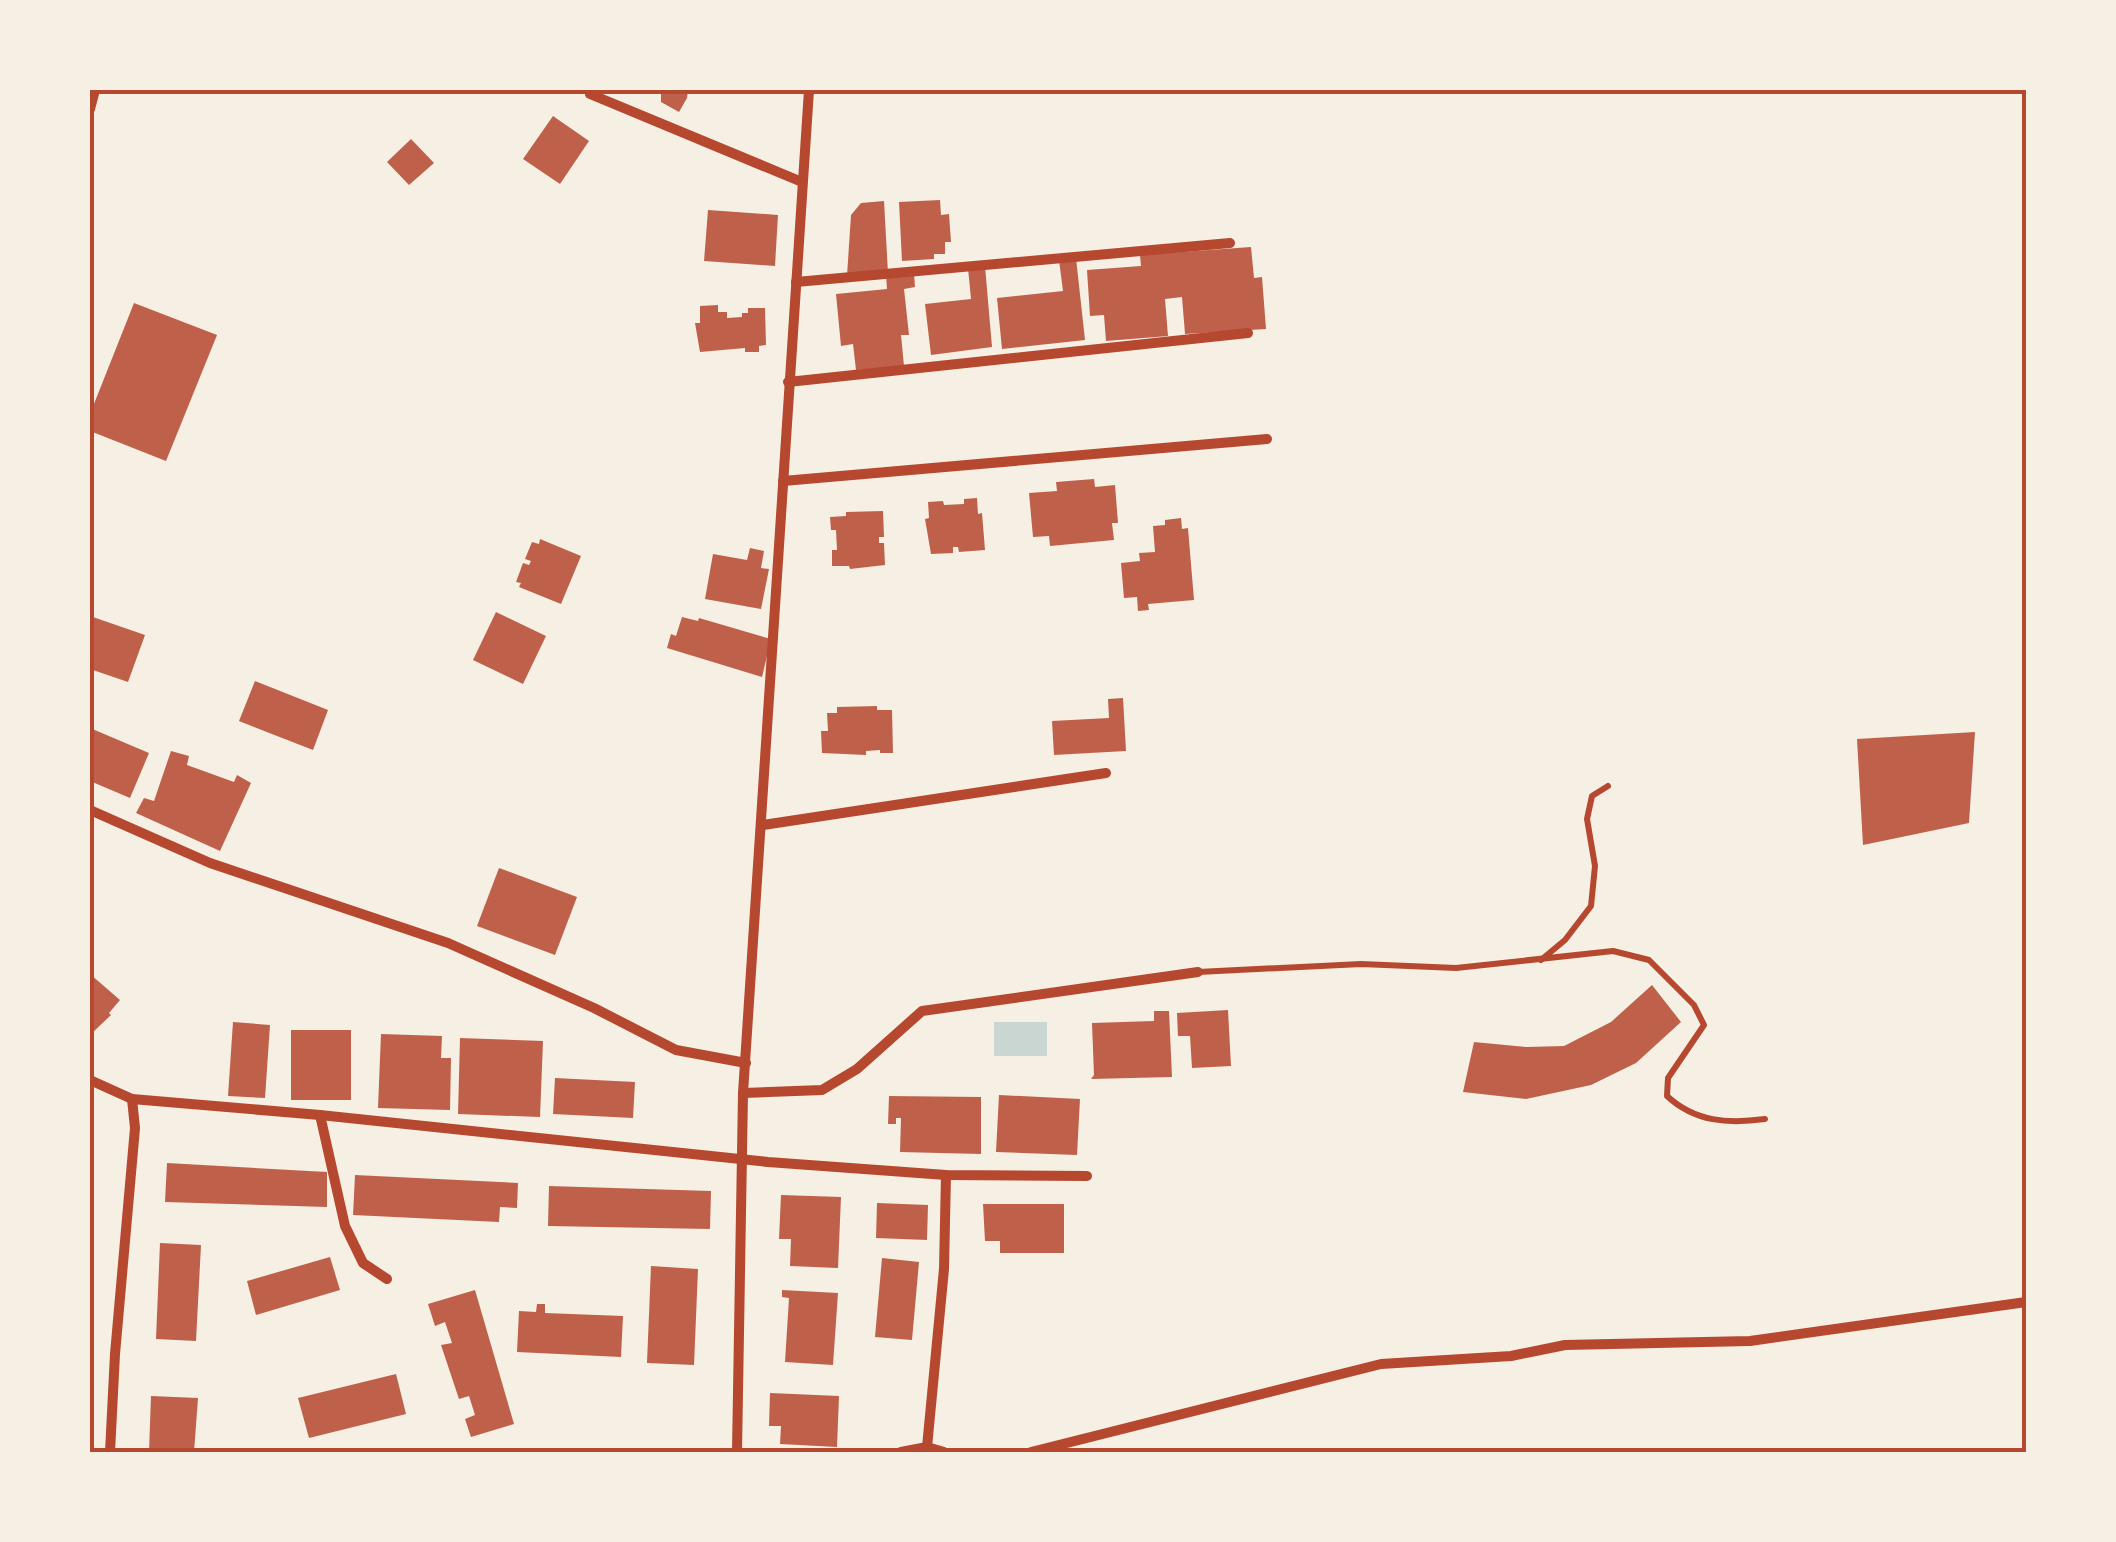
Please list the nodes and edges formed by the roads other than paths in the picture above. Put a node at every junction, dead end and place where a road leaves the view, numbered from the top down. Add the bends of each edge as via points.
1 (95, 90) edge
2 (810, 90) edge
3 (590, 94) dead end
4 (90, 109) edge
5 (802, 182) junction
6 (1230, 242) dead end
7 (796, 282) junction
8 (1248, 333) dead end
9 (788, 382) junction
10 (1267, 439) dead end
11 (783, 481) junction
12 (1106, 774) dead end
13 (1608, 786) dead end
14 (90, 810) edge
15 (764, 825) junction
16 (1540, 960) junction
17 (1198, 972) joint
18 (746, 1063) junction
19 (90, 1080) edge
20 (744, 1093) junction
21 (132, 1099) junction
22 (320, 1115) junction
23 (1765, 1119) dead end
24 (741, 1158) junction
25 (946, 1175) junction
26 (1086, 1176) dead end
27 (387, 1279) dead end
28 (2026, 1302) edge
29 (928, 1447) junction
30 (110, 1452) edge
31 (737, 1452) edge
32 (901, 1452) edge
33 (944, 1452) edge
34 (1031, 1452) edge

1 - 4 street
2 - 5 street
3 - 5 street
5 - 7 street
6 - 7 street
7 - 9 street
8 - 9 street
9 - 11 street
10 - 11 street
11 - 15 street
12 - 15 street
13 - 16 lane via 1592,796 1587,819 1595,866 1592,906
14 - 18 street via 210,863 448,943 676,1050
15 - 18 street
16 - 17 lane via 1456,968 1361,964
16 - 23 lane via 1614,950 1649,960 1704,1025 1668,1078 1666,1096 1698,1117
17 - 20 street via 922,1012 858,1069 822,1090
18 - 20 street
19 - 21 street
20 - 24 street
21 - 22 street
21 - 30 street
22 - 24 street
22 - 27 street via 345,1226 363,1263
24 - 25 street
24 - 31 street
25 - 26 street
25 - 29 street
28 - 34 street via 1750,1341 1566,1345 1512,1356 1381,1364
29 - 32 street
29 - 33 street

